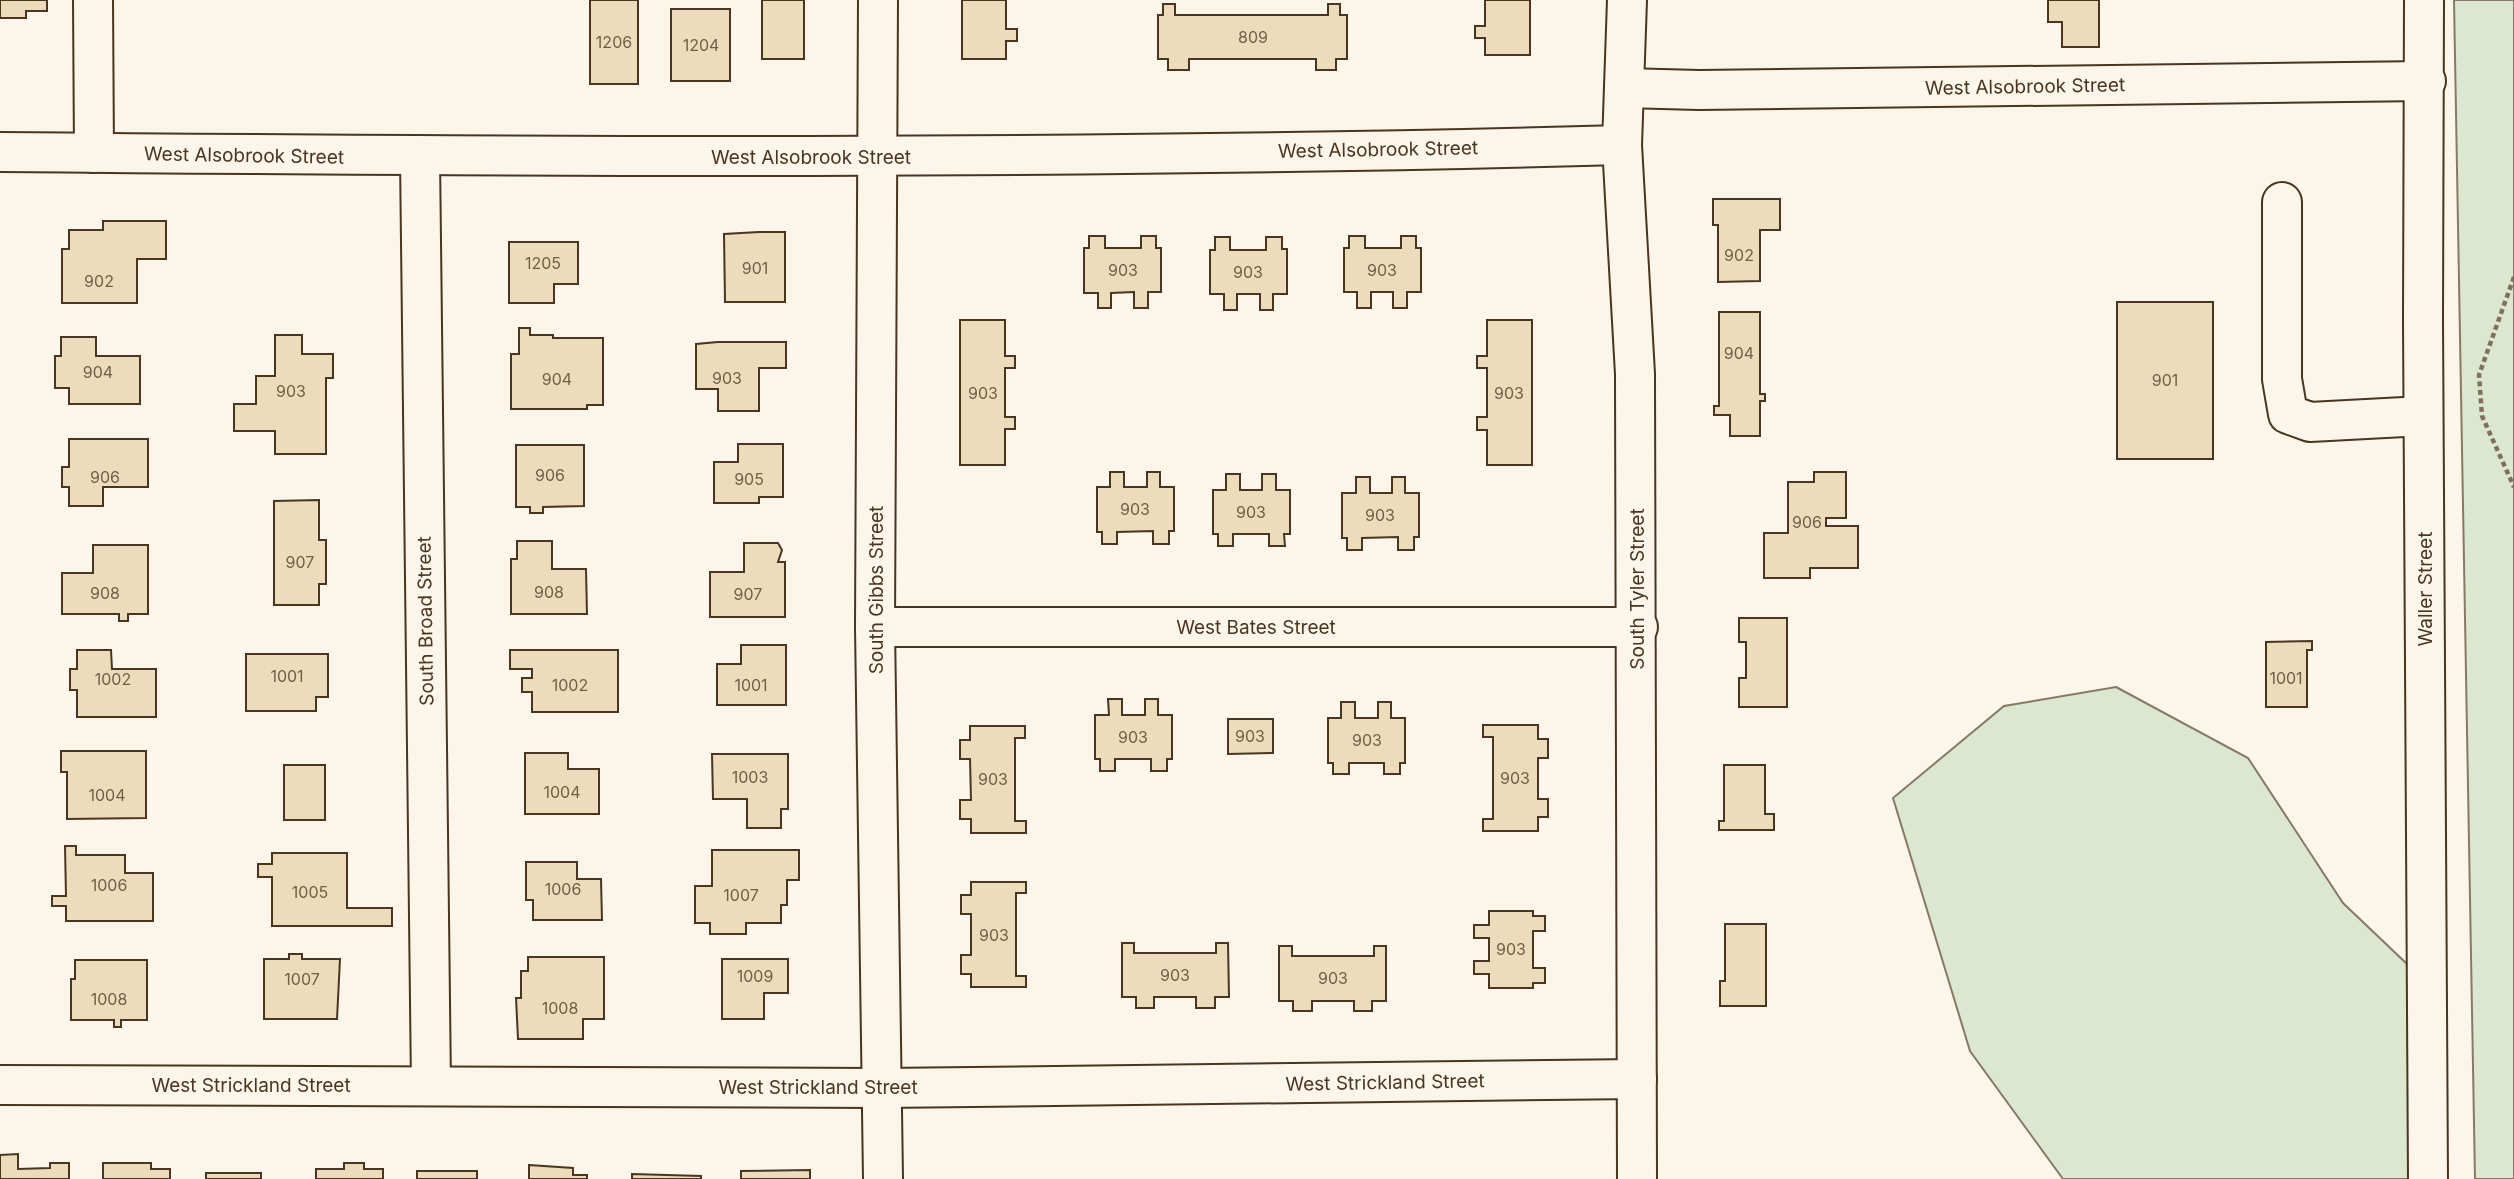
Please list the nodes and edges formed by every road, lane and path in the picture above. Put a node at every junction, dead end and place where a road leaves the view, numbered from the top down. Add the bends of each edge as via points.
1 (93, 0) edge
2 (878, 0) edge
3 (1627, 0) edge
4 (2424, 0) edge
5 (2426, 81) junction
6 (1624, 88) junction
7 (1622, 145) junction
8 (0, 152) edge
9 (94, 153) junction
10 (420, 157) junction
11 (878, 157) junction
12 (2282, 202) dead end
13 (2514, 277) edge
14 (2423, 416) junction
15 (2514, 487) edge
16 (875, 627) junction
17 (1638, 627) junction
18 (1637, 1079) junction
19 (0, 1085) edge
20 (431, 1086) junction
21 (882, 1088) junction
22 (883, 1179) edge
23 (1637, 1179) edge
24 (2428, 1179) edge

1 - 9 street
2 - 11 street, South Gibbs Street
3 - 6 street, South Tyler Street
4 - 5 street, Waller Street
5 - 6 street, West Alsobrook Street
5 - 14 street, Waller Street
6 - 7 street, South Tyler Street
7 - 11 street, West Alsobrook Street
7 - 17 street, South Tyler Street via 1635,374
8 - 9 street, West Alsobrook Street
9 - 10 street, West Alsobrook Street
10 - 11 street, West Alsobrook Street
10 - 20 street, South Broad Street
11 - 16 street, South Gibbs Street
12 - 14 street via 2283,379 2288,414 2309,422
13 - 15 path via 2479,375 2482,416
14 - 24 street, Waller Street
16 - 17 street, West Bates Street
16 - 21 street, South Gibbs Street
17 - 18 street, South Tyler Street
18 - 21 street, West Strickland Street
18 - 23 street, South Tyler Street
19 - 20 street, West Strickland Street
20 - 21 street, West Strickland Street
21 - 22 street, South Gibbs Street

